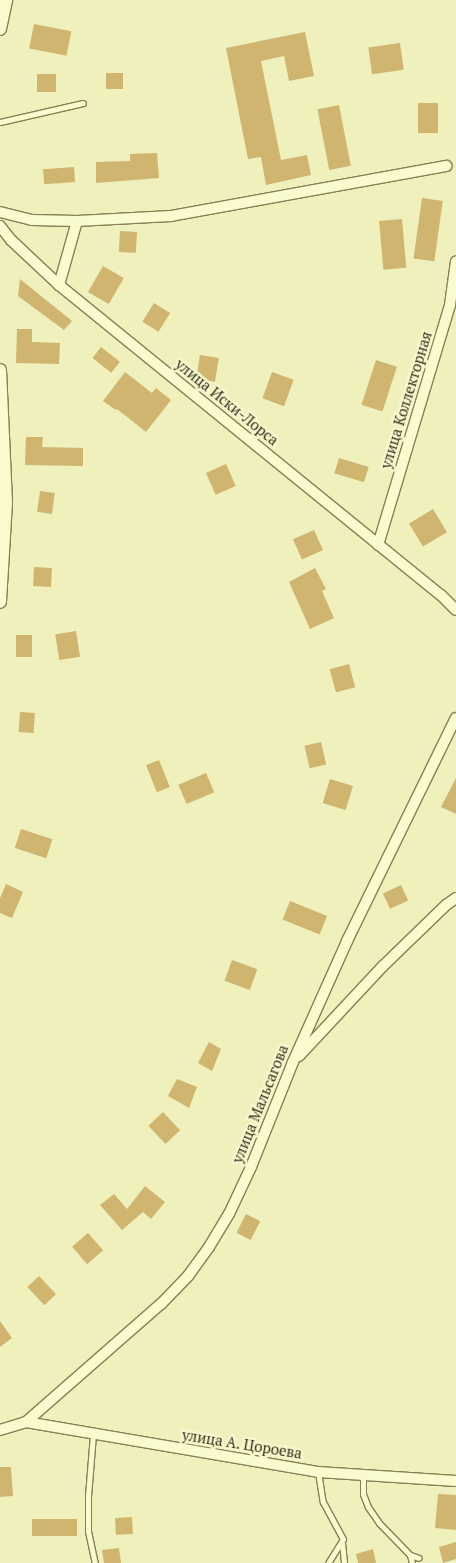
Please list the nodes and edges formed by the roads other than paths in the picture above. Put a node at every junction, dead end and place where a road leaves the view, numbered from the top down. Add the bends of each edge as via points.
1 (6, 0) edge
2 (0, 29) edge
3 (83, 103) dead end
4 (0, 122) edge
5 (447, 166) dead end
6 (0, 212) edge
7 (77, 220) junction
8 (0, 226) edge
9 (0, 240) edge
10 (11, 240) junction
11 (456, 262) edge
12 (59, 285) junction
13 (0, 370) edge
14 (378, 545) junction
15 (442, 595) junction
16 (0, 602) edge
17 (456, 603) edge
18 (456, 610) edge
19 (456, 718) edge
20 (456, 898) edge
21 (293, 1062) junction
22 (26, 1422) junction
23 (0, 1430) edge
24 (93, 1434) junction
25 (318, 1472) junction
26 (363, 1475) junction
27 (456, 1481) edge
28 (342, 1543) junction
29 (410, 1556) junction
30 (419, 1558) dead end
31 (95, 1563) edge
32 (328, 1563) edge
33 (344, 1563) edge
34 (412, 1563) edge

1 - 2 street
3 - 4 lane
5 - 7 street via 171,216
6 - 7 street via 32,220
7 - 12 street
8 - 10 street, улица Иски-Лорса
9 - 10 street
10 - 12 street, улица Иски-Лорса
11 - 14 street, улица Коллекторная via 450,305
12 - 14 street, улица Иски-Лорса
13 - 16 street via 6,502
14 - 15 street, улица Иски-Лорса
15 - 17 street
15 - 18 street
19 - 21 street, улица Мальсагова via 347,941
20 - 21 street via 382,968
21 - 22 street, улица Мальсагова via 229,1214 188,1276 161,1304
22 - 23 street, улица Мальсагова
22 - 24 street, улица А. Цороева
24 - 25 street, улица А. Цороева
24 - 31 lane via 88,1522
25 - 26 street, улица А. Цороева
25 - 28 lane via 323,1502 340,1531
26 - 27 street, улица А. Цороева
26 - 29 lane via 363,1494 372,1514
28 - 32 lane
28 - 33 lane
29 - 30 lane
29 - 34 lane

